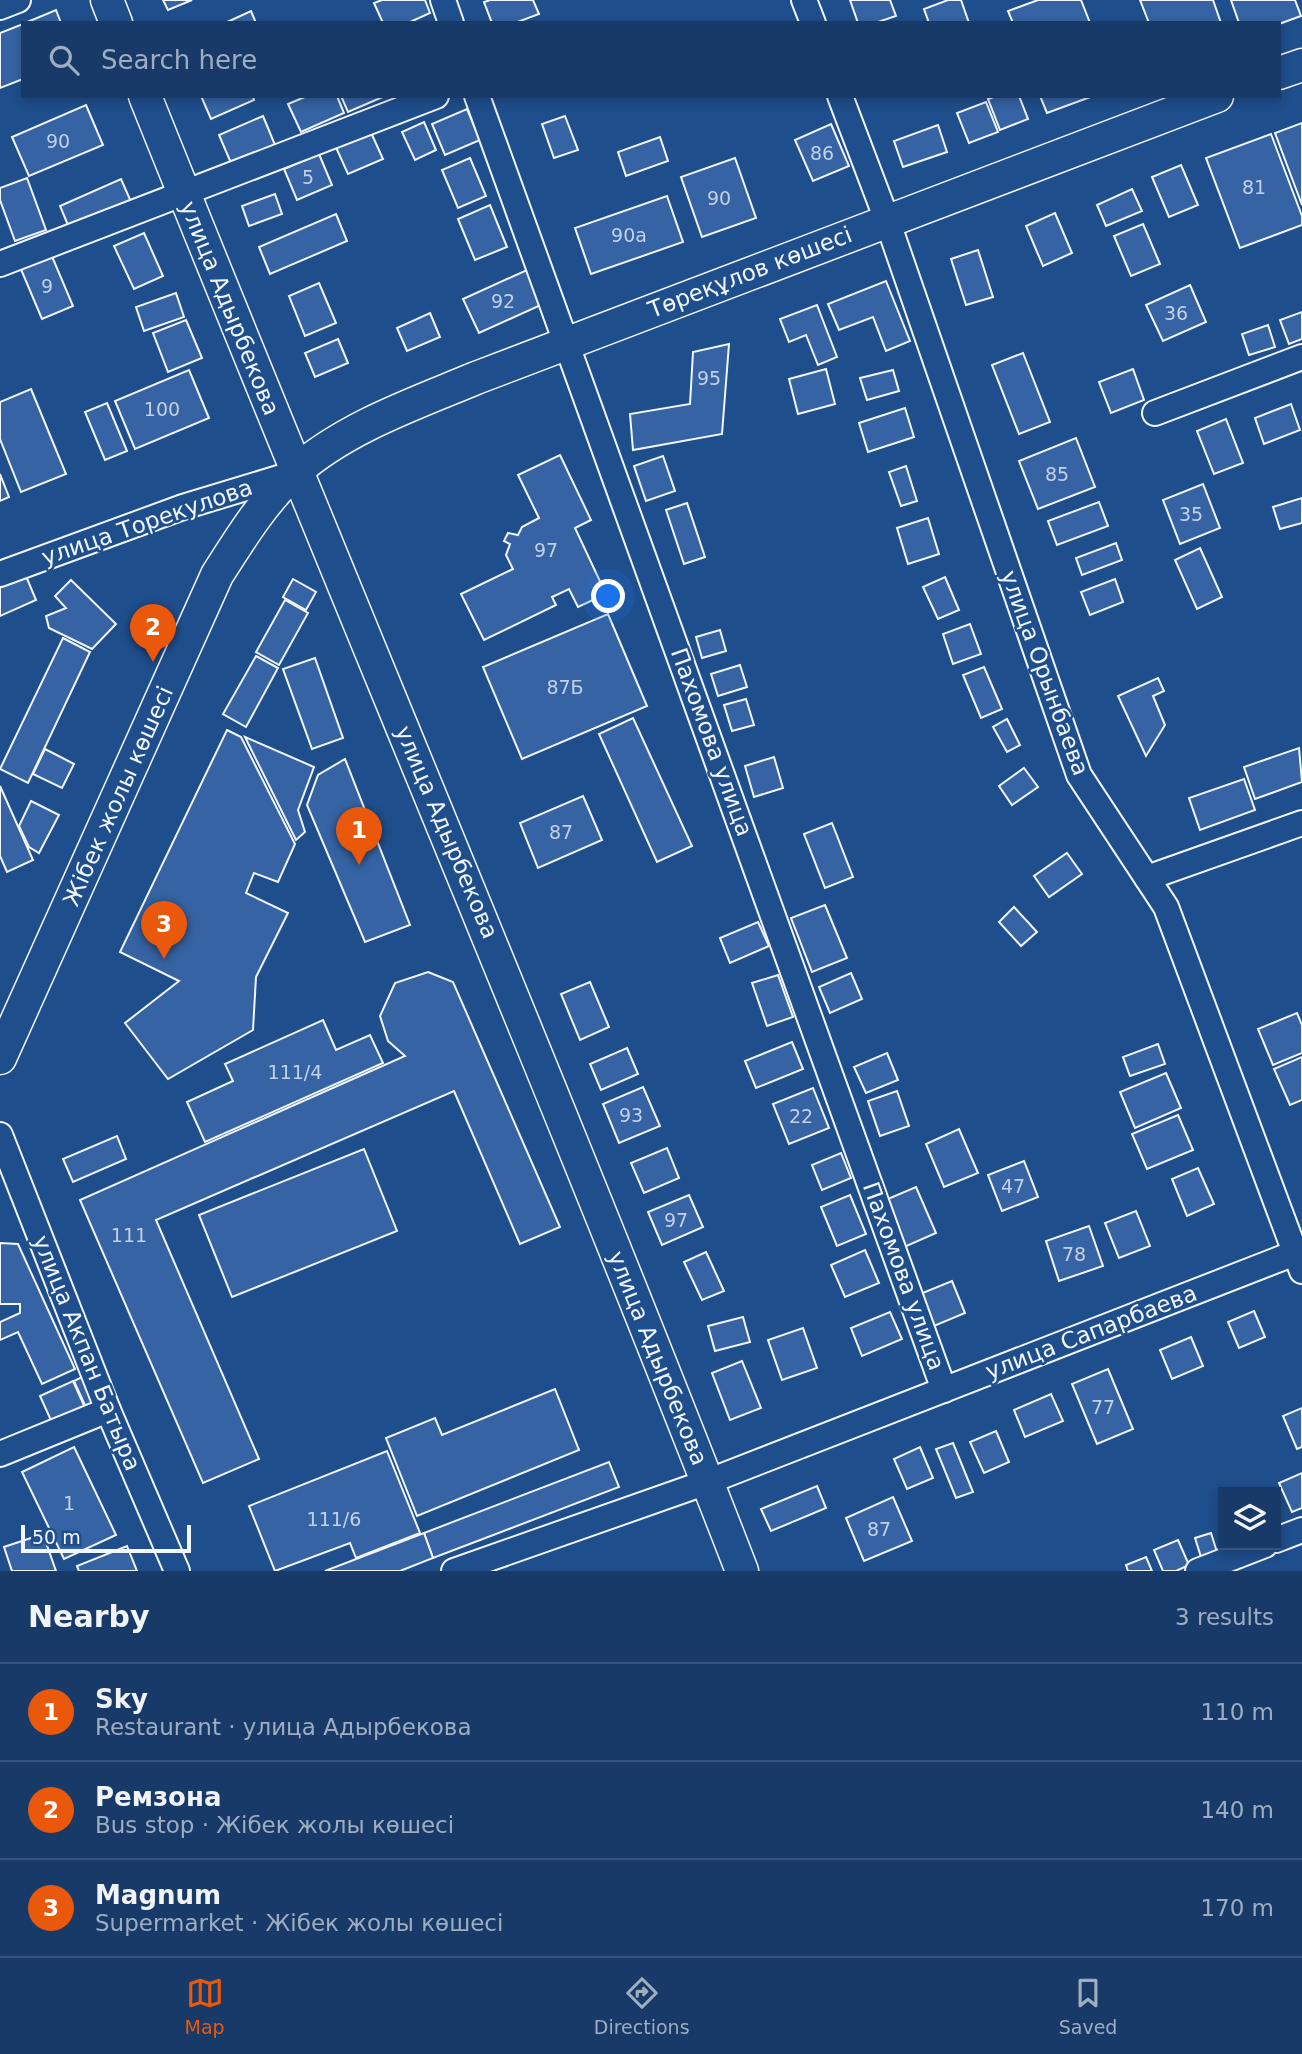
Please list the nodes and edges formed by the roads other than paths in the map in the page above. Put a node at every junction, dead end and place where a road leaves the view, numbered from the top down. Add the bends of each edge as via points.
1 (18, 0) edge
2 (107, 0) edge
3 (443, 0) edge
4 (804, 0) edge
5 (0, 7) edge
6 (115, 21) edge
7 (450, 21) edge
8 (812, 21) edge
9 (1302, 65) edge
10 (1281, 72) edge
11 (146, 98) edge
12 (431, 98) edge
13 (478, 98) edge
14 (842, 98) edge
15 (1212, 98) edge
16 (184, 194) junction
17 (887, 220) junction
18 (0, 264) edge
19 (568, 342) junction
20 (1302, 357) edge
21 (1155, 413) dead end
22 (295, 472) junction
23 (0, 574) edge
24 (1302, 823) edge
25 (1147, 878) junction
26 (0, 1058) edge
27 (0, 1135) edge
28 (1298, 1262) edge
29 (944, 1390) junction
30 (108, 1410) junction
31 (0, 1454) edge
32 (707, 1482) junction
33 (1302, 1530) edge
34 (1281, 1538) edge
35 (1252, 1550) edge
36 (177, 1571) edge
37 (454, 1571) edge
38 (742, 1571) edge
39 (1198, 1571) edge

1 - 5 street
2 - 6 main road
3 - 7 street
4 - 8 street
9 - 10 main road
11 - 16 main road, улица Адырбекова
12 - 16 street
13 - 19 street, Пахомова улица
14 - 17 street, улица Орынбаева
15 - 17 main road, Төреқұлов көшесі
16 - 18 street
16 - 22 main road, улица Адырбекова
17 - 19 main road, Төреқұлов көшесі
17 - 25 street, улица Орынбаева via 1079,775
19 - 22 main road, Төреқұлов көшесі via 376,420
19 - 29 street, Пахомова улица
20 - 21 street
22 - 23 street, улица Торекулова via 183,507
22 - 26 main road, Жібек жолы көшесі via 265,505 217,575
22 - 32 main road, улица Адырбекова via 485,923
24 - 25 street
25 - 28 street, улица Орынбаева via 1166,907
27 - 30 street, улица Акпан Батыра
28 - 29 street, улица Сапарбаева
29 - 32 street, улица Сапарбаева
30 - 31 street
30 - 36 street, улица Акпан Батыра
32 - 37 street, улица Сапарбаева
32 - 38 main road, улица Адырбекова
33 - 34 street
35 - 39 street

